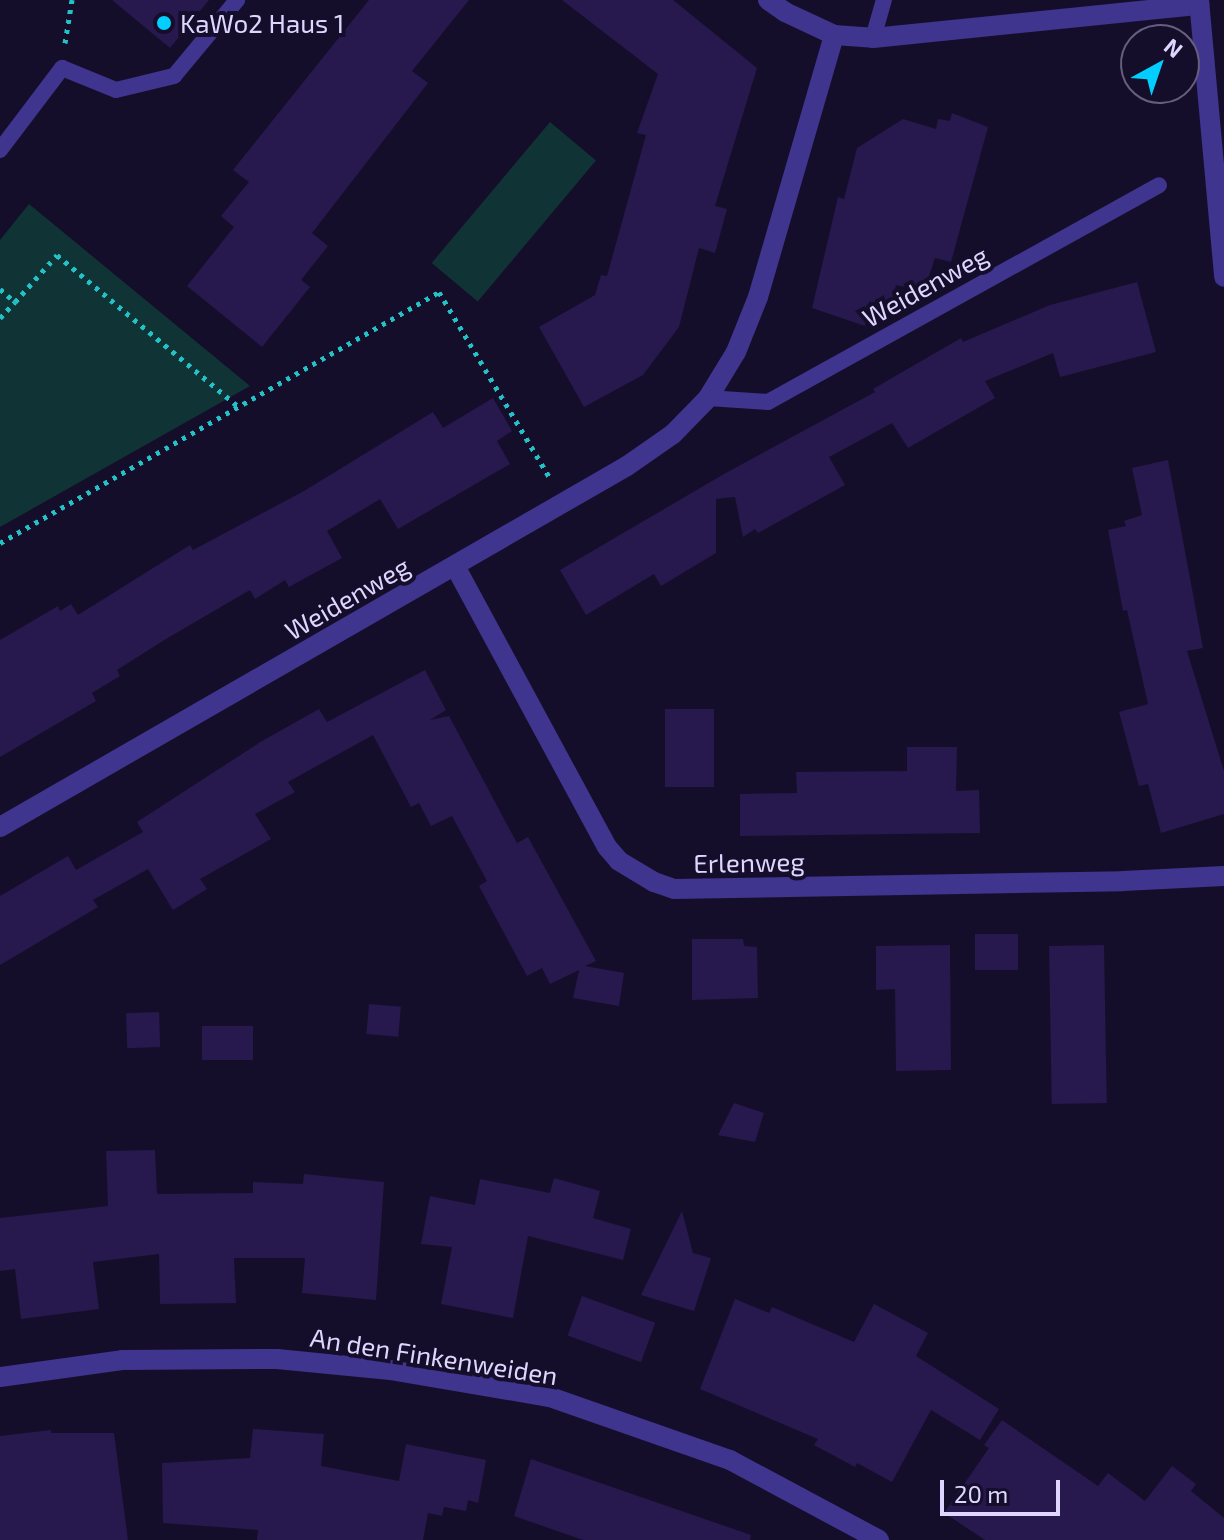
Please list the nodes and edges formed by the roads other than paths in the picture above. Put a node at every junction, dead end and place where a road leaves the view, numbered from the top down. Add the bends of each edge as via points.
1 (237, 0) edge
2 (768, 0) edge
3 (884, 0) edge
4 (1199, 2) edge
5 (834, 35) junction
6 (873, 38) junction
7 (0, 150) edge
8 (1159, 185) dead end
9 (1224, 277) edge
10 (708, 398) junction
11 (455, 566) junction
12 (0, 827) edge
13 (1224, 876) edge
14 (0, 1377) edge
15 (879, 1540) edge

1 - 7 lane via 174,76 116,90 62,68
2 - 5 street
3 - 6 lane
4 - 6 street
4 - 9 street
5 - 6 street
5 - 10 street, Weidenweg via 758,297 736,352
8 - 10 lane, Weidenweg via 768,402
10 - 11 street, Weidenweg via 673,434
11 - 12 street, Weidenweg
11 - 13 street, Erlenweg via 607,847 619,861 654,882 674,889
14 - 15 street, An den Finkenweiden via 122,1360 277,1359 390,1370 550,1397 730,1460

